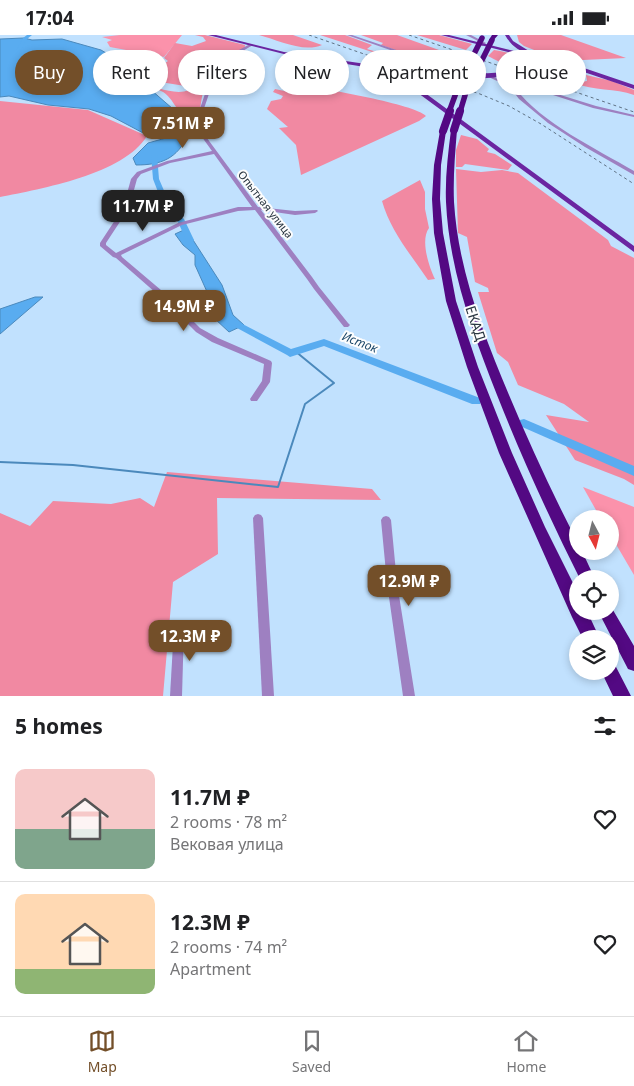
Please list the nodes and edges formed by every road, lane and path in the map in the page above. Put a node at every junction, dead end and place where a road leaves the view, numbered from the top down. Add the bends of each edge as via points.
1 (210, 35) edge
2 (349, 35) edge
3 (443, 35) edge
4 (468, 35) edge
5 (507, 35) edge
6 (494, 37) edge
7 (483, 39) edge
8 (251, 45) junction
9 (390, 50) edge
10 (516, 50) edge
11 (524, 50) edge
12 (359, 65) edge
13 (586, 72) edge
14 (496, 74) edge
15 (486, 75) joint
16 (496, 81) edge
17 (634, 87) edge
18 (425, 95) edge
19 (433, 95) edge
20 (517, 95) edge
21 (560, 95) edge
22 (436, 103) junction
23 (634, 116) edge
24 (214, 152) junction
25 (634, 173) edge
26 (256, 208) junction
27 (315, 211) dead end
28 (634, 250) edge
29 (116, 255) junction
30 (346, 325) dead end
31 (254, 399) dead end
32 (258, 518) dead end
33 (386, 520) dead end
34 (583, 570) edge
35 (569, 593) edge
36 (611, 620) edge
37 (179, 627) dead end
38 (634, 663) edge
39 (614, 680) edge
40 (176, 696) edge
41 (268, 696) edge
42 (409, 696) edge
43 (622, 696) edge

1 - 8 main road
2 - 9 street
3 - 7 main road
4 - 7 street via 484,43
5 - 11 main road via 511,42
6 - 34 highway, ЕКАД, bridge via 466,92 449,159 450,209 462,281 474,322 521,439
7 - 10 main road
7 - 35 highway, ЕКАД, bridge via 460,82 443,131 437,166 437,228 452,305 495,429
8 - 12 main road
8 - 24 street, Опытная улица via 240,51 210,88 196,126
13 - 17 main road
14 - 15 main road
15 - 16 street
18 - 22 main road
19 - 22 main road
20 - 25 street via 543,117
21 - 23 street
22 - 28 main road
24 - 26 street, Опытная улица
24 - 29 street via 155,167 136,176 126,208 103,243
26 - 27 street via 295,213
26 - 29 street via 238,209 182,224
26 - 30 street, Опытная улица
29 - 31 street via 198,329 268,363 266,382
32 - 41 street
33 - 42 street
36 - 38 highway
37 - 40 street
39 - 43 highway

